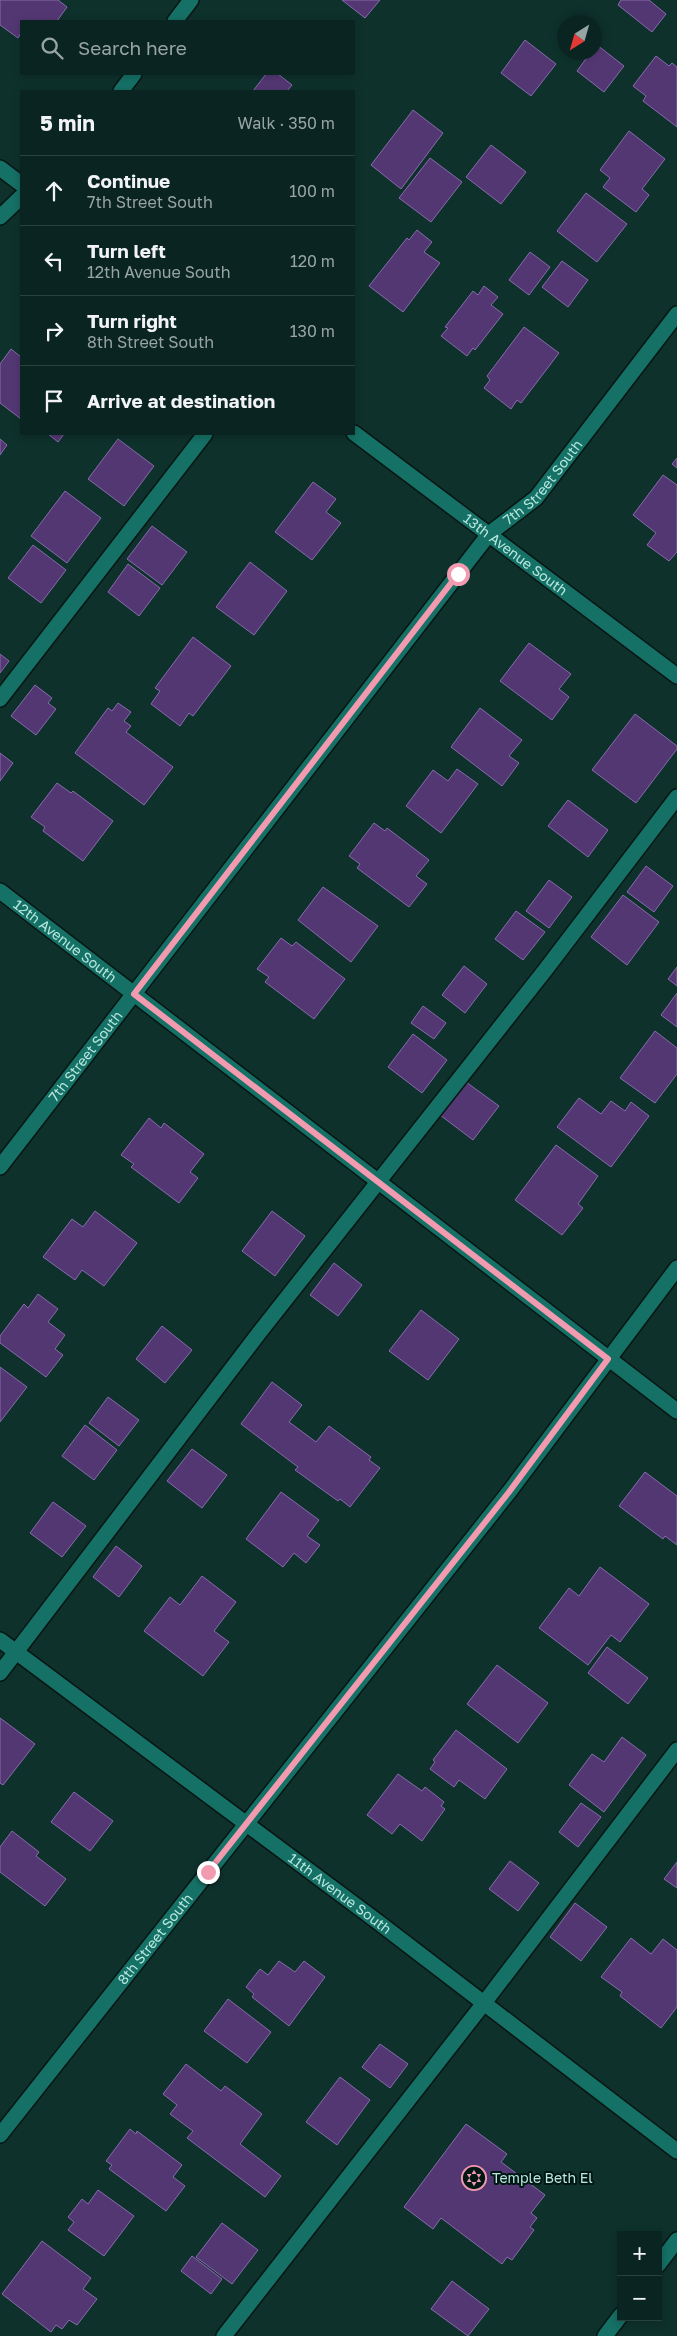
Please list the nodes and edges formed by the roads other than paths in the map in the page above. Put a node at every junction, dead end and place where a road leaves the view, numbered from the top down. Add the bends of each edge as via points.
1 (191, 0) edge
2 (176, 20) edge
3 (133, 75) edge
4 (122, 90) edge
5 (0, 168) edge
6 (20, 183) edge
7 (20, 198) edge
8 (0, 218) edge
9 (677, 314) edge
10 (355, 433) edge
11 (204, 435) edge
12 (489, 534) junction
13 (677, 676) edge
14 (0, 699) edge
15 (677, 797) edge
16 (0, 891) edge
17 (134, 994) junction
18 (0, 1167) edge
19 (378, 1182) junction
20 (677, 1268) edge
21 (608, 1359) junction
22 (677, 1411) edge
23 (0, 1640) edge
24 (16, 1652) junction
25 (0, 1673) edge
26 (677, 1750) edge
27 (246, 1824) junction
28 (484, 2003) junction
29 (0, 2135) edge
30 (677, 2151) edge
31 (677, 2240) edge
32 (662, 2260) edge
33 (617, 2320) edge
34 (224, 2336) edge
35 (605, 2336) edge

1 - 2 street
3 - 4 street
5 - 6 street
7 - 8 street
9 - 12 street, 7th Street South via 536,498
10 - 12 street, 13th Avenue South
11 - 14 street
12 - 13 street, 13th Avenue South
12 - 17 street, 7th Street South
15 - 19 street
16 - 17 street, 12th Avenue South
17 - 18 street, 7th Street South
17 - 19 street, 12th Avenue South
19 - 21 street, 12th Avenue South
19 - 24 street
20 - 21 street, 8th Street South
21 - 22 street, 12th Avenue South
21 - 27 street, 8th Street South via 509,1492
23 - 24 street, 11th Avenue South
24 - 25 street
24 - 27 street, 11th Avenue South
26 - 28 street
27 - 28 street, 11th Avenue South
27 - 29 street, 8th Street South
28 - 30 street, 11th Avenue South
28 - 34 street
31 - 32 street
33 - 35 street

